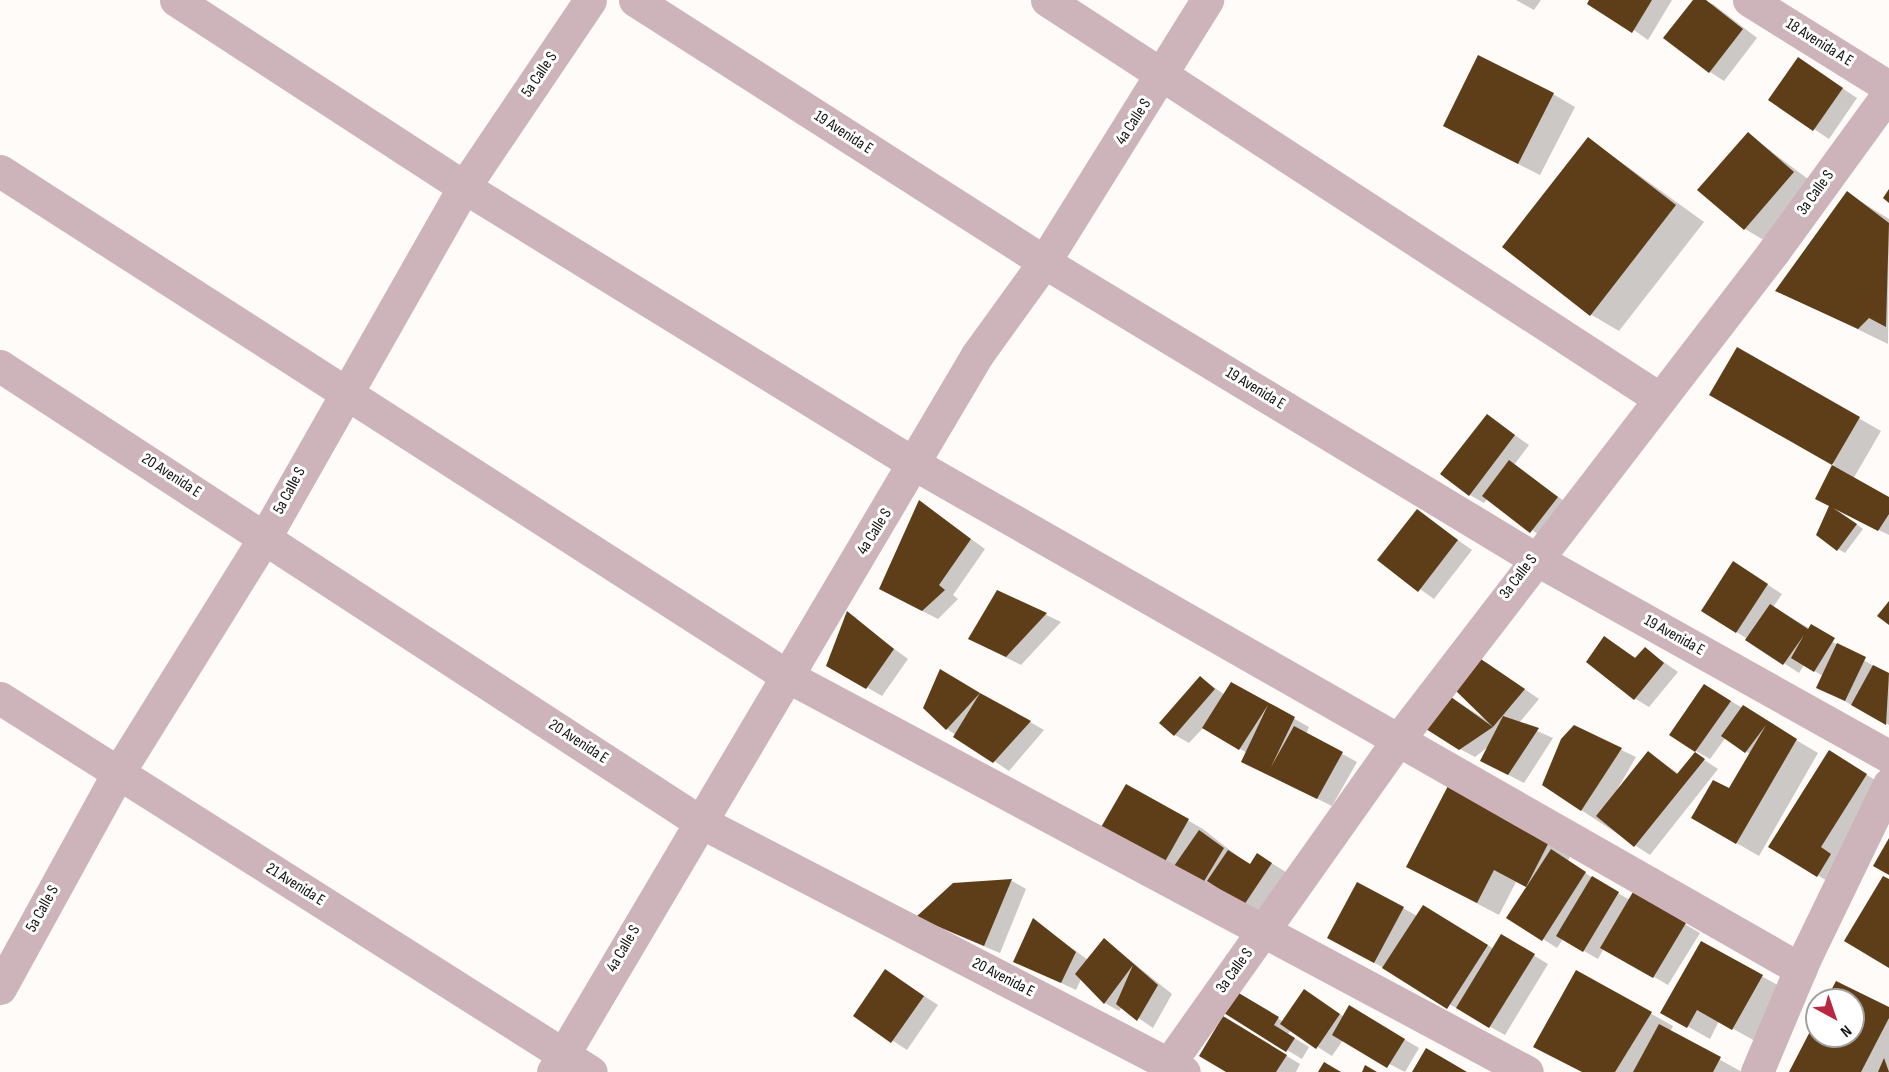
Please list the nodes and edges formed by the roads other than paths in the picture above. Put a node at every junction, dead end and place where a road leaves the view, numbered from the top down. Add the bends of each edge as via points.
1 (176, 0) edge
2 (591, 0) edge
3 (635, 0) edge
4 (1047, 0) edge
5 (1207, 0) edge
6 (1749, 0) edge
7 (1164, 74) junction
8 (1889, 87) edge
9 (1889, 93) edge
10 (0, 171) edge
11 (464, 187) junction
12 (1044, 262) junction
13 (0, 366) edge
14 (343, 393) junction
15 (1657, 397) junction
16 (916, 465) junction
17 (266, 537) junction
18 (1534, 558) junction
19 (787, 676) junction
20 (0, 698) edge
21 (1398, 740) junction
22 (1889, 756) edge
23 (118, 773) junction
24 (1889, 784) edge
25 (697, 820) junction
26 (1263, 933) junction
27 (1800, 969) junction
28 (0, 988) edge
29 (558, 1063) edge
30 (1172, 1069) edge
31 (591, 1072) edge
32 (1527, 1072) edge
33 (1758, 1072) edge

1 - 11 street
2 - 11 street, 5a Calle S
3 - 12 street, 19 Avenida E
4 - 7 street
5 - 7 street, 4a Calle S
6 - 8 street, 18 Avenida A E
7 - 12 street, 4a Calle S
7 - 15 street
9 - 15 street, 3a Calle S via 1774,251
10 - 14 street
11 - 14 street, 5a Calle S
11 - 16 street
12 - 16 street, 4a Calle S via 977,355
12 - 18 street, 19 Avenida E
13 - 17 street, 20 Avenida E
14 - 17 street, 5a Calle S
14 - 19 street
15 - 18 street, 3a Calle S
16 - 19 street, 4a Calle S
16 - 21 street
17 - 23 street, 5a Calle S
17 - 25 street, 20 Avenida E
18 - 21 street, 3a Calle S
18 - 22 street, 19 Avenida E
19 - 25 street, 4a Calle S
19 - 26 street
20 - 23 street, 21 Avenida E
21 - 26 street, 3a Calle S
21 - 27 street
23 - 28 street, 5a Calle S
23 - 29 street, 21 Avenida E
24 - 27 street
25 - 29 street, 4a Calle S
25 - 30 street, 20 Avenida E
26 - 30 street, 3a Calle S
26 - 32 street
27 - 33 street
29 - 31 street, 21 Avenida E

